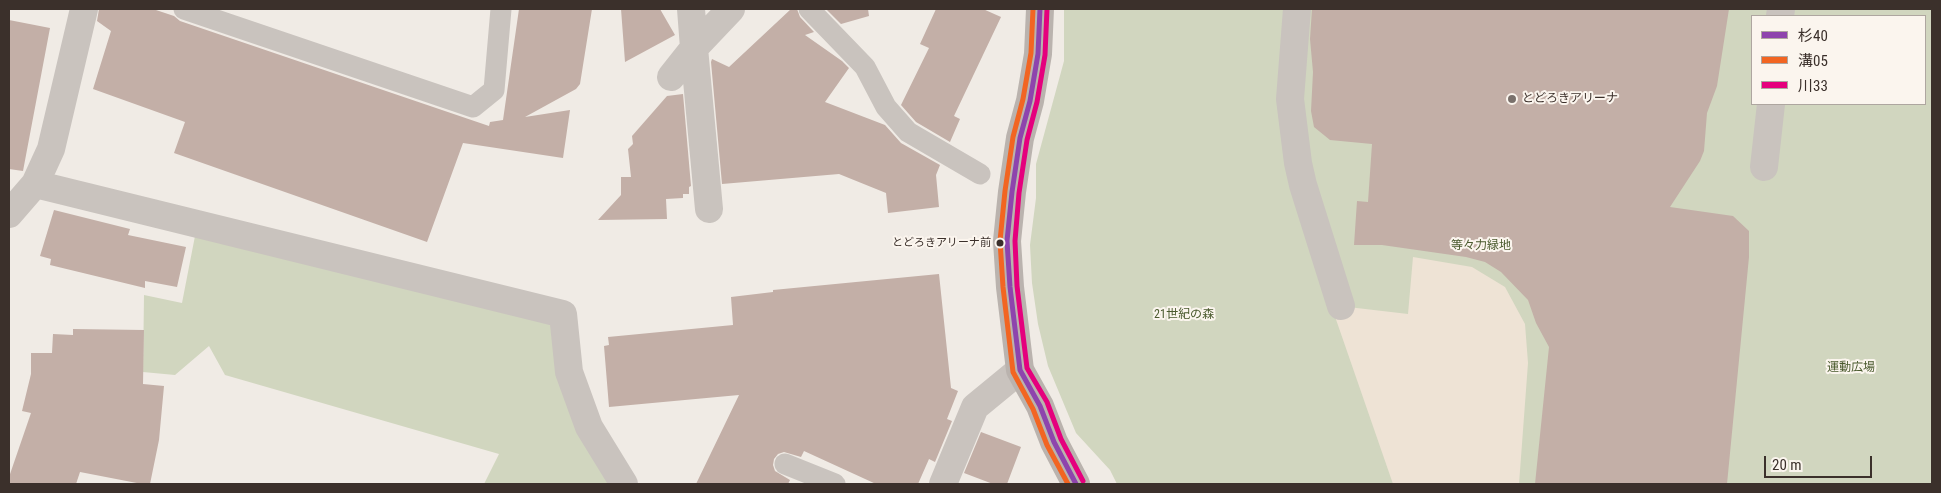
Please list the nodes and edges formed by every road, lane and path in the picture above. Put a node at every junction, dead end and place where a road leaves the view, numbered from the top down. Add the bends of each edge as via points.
1 (84, 9) edge
2 (184, 9) edge
3 (501, 9) edge
4 (691, 9) edge
5 (730, 9) edge
6 (809, 9) edge
7 (1040, 9) edge
8 (1297, 9) edge
9 (694, 48) junction
10 (670, 77) dead end
11 (1771, 105) edge
12 (1764, 167) dead end
13 (980, 174) dead end
14 (35, 184) junction
15 (709, 209) dead end
16 (9, 214) edge
17 (1341, 306) dead end
18 (1020, 370) junction
19 (785, 464) dead end
20 (624, 484) edge
21 (835, 484) edge
22 (943, 484) edge
23 (1076, 484) edge

1 - 14 street via 52,149
2 - 3 lane via 473,107 494,90
4 - 9 street
5 - 9 street
6 - 13 lane via 864,67 886,107 908,132
7 - 18 street via 1038,54 1020,138 1007,241
8 - 17 street via 1290,99 1298,163
9 - 10 street
9 - 15 street
11 - 12 street
14 - 16 street
14 - 20 street via 562,314 569,372 589,427
18 - 22 street via 975,407
18 - 23 street
19 - 21 lane

